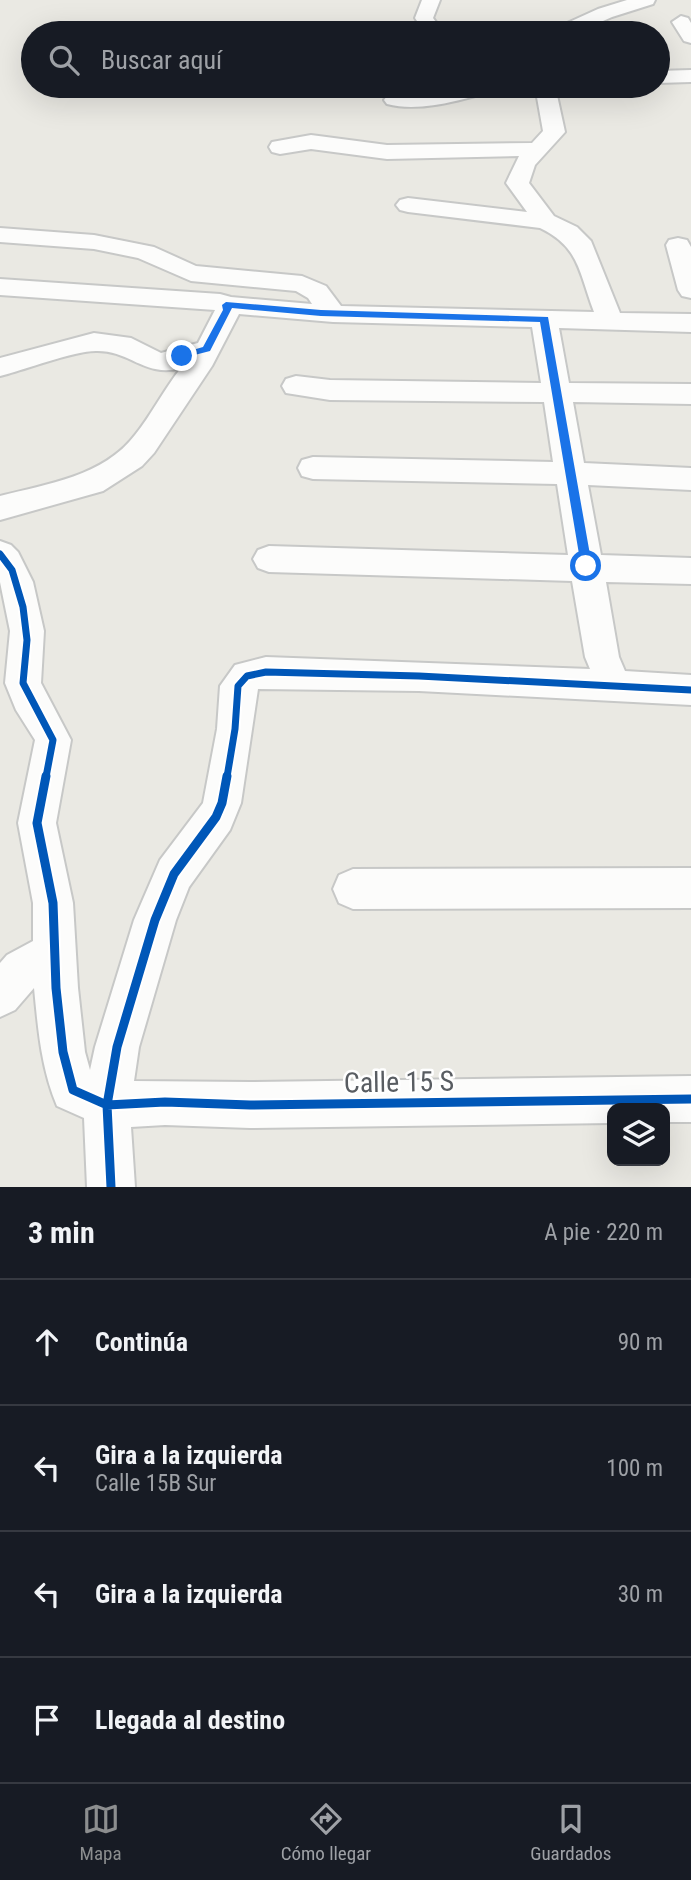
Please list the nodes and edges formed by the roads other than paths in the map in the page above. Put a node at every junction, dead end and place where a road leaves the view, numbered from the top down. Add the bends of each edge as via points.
1 (431, 0) edge
2 (646, 0) edge
3 (426, 21) edge
4 (587, 21) edge
5 (691, 76) edge
6 (670, 77) edge
7 (429, 98) edge
8 (547, 98) edge
9 (394, 100) dead end
10 (281, 148) dead end
11 (539, 149) junction
12 (408, 205) dead end
13 (546, 221) junction
14 (0, 235) edge
15 (678, 245) dead end
16 (0, 287) edge
17 (691, 290) edge
18 (226, 305) junction
19 (333, 314) junction
20 (544, 319) junction
21 (610, 321) junction
22 (691, 323) edge
23 (207, 349) junction
24 (0, 367) edge
25 (296, 386) dead end
26 (557, 391) junction
27 (691, 394) edge
28 (313, 468) dead end
29 (570, 472) junction
30 (691, 479) edge
31 (0, 508) edge
32 (0, 554) edge
33 (269, 559) dead end
34 (586, 566) junction
35 (691, 571) edge
36 (11, 667) edge
37 (614, 686) junction
38 (691, 690) edge
39 (691, 888) edge
40 (353, 889) dead end
41 (53, 953) junction
42 (0, 995) edge
43 (691, 1099) edge
44 (107, 1105) junction
45 (111, 1187) edge

1 - 3 street
2 - 4 street
5 - 6 street
7 - 9 street
8 - 11 street via 554,132
10 - 11 street via 311,142 387,152
11 - 13 street via 525,163 517,183
12 - 13 street
13 - 21 street via 568,232 582,246
14 - 19 street via 94,242 145,252 191,273 302,284 317,292
15 - 17 street
16 - 18 street
18 - 19 street
18 - 23 street via 228,310
19 - 20 street
20 - 21 street
20 - 26 street
21 - 22 street
23 - 24 street via 157,362 121,344 94,342
23 - 31 street via 144,444 125,463 92,483
25 - 26 street
26 - 27 street
26 - 29 street
28 - 29 street
29 - 30 street
29 - 34 street
32 - 36 street via 12,568 24,609 27,642
33 - 34 street
34 - 35 street
34 - 37 street via 602,657
36 - 41 street via 45,719 53,740 37,823 53,903
37 - 38 street
37 - 44 street via 419,676 266,672 247,676 238,686 222,803 174,874 155,920 117,1047
39 - 40 street
41 - 42 street via 22,970
41 - 44 street via 63,1052 73,1090
43 - 44 street, Calle 15 S
44 - 45 street

